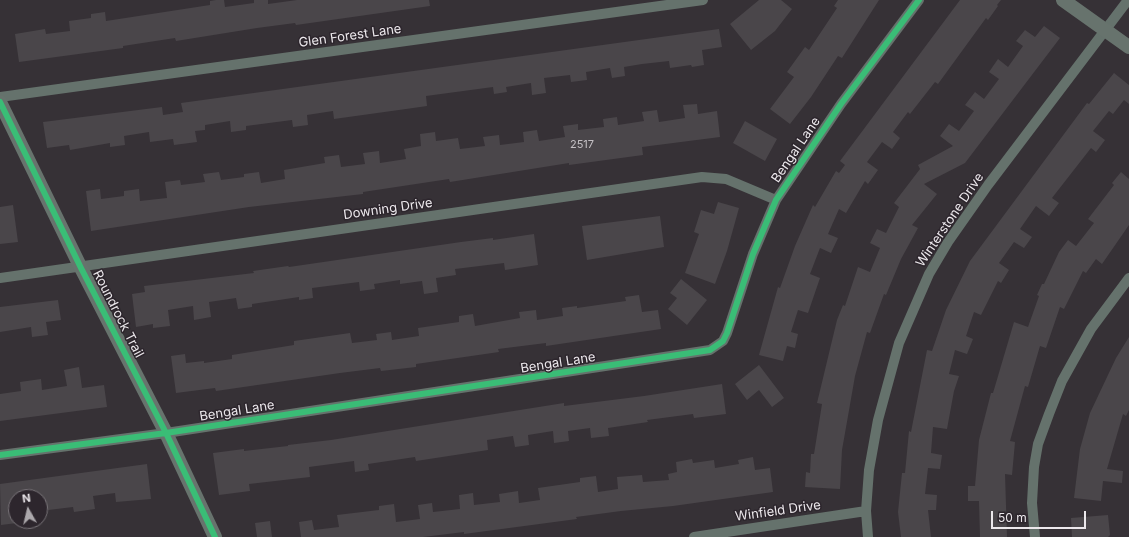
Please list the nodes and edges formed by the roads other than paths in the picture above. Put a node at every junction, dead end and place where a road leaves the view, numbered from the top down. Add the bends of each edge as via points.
1 (703, 0) edge
2 (919, 0) edge
3 (1063, 0) edge
4 (1128, 0) edge
5 (667, 2) edge
6 (1106, 29) junction
7 (1129, 47) edge
8 (0, 97) edge
9 (0, 102) edge
10 (776, 200) junction
11 (81, 268) junction
12 (0, 278) edge
13 (1129, 278) edge
14 (166, 433) junction
15 (0, 455) edge
16 (866, 511) junction
17 (215, 537) edge
18 (694, 537) edge
19 (868, 537) edge
20 (1035, 537) edge

1 - 5 street, Glen Forest Lane
2 - 10 street, Bengal Lane via 832,117
3 - 6 street
4 - 6 street, Winterstone Drive
5 - 8 street, Glen Forest Lane
6 - 7 street
6 - 16 street, Winterstone Drive via 988,185 929,274 899,343 886,383 869,470
9 - 11 street, Roundrock Trail
10 - 11 street, Downing Drive via 726,179 702,177
10 - 14 street, Bengal Lane via 753,254 727,333 723,341 710,350
11 - 12 street, Downing Drive
11 - 14 street, Roundrock Trail
13 - 20 street via 1091,329 1062,380 1038,444 1032,503
14 - 15 street, Bengal Lane
14 - 17 street, Roundrock Trail
16 - 18 street, Winfield Drive
16 - 19 street, Winterstone Drive

